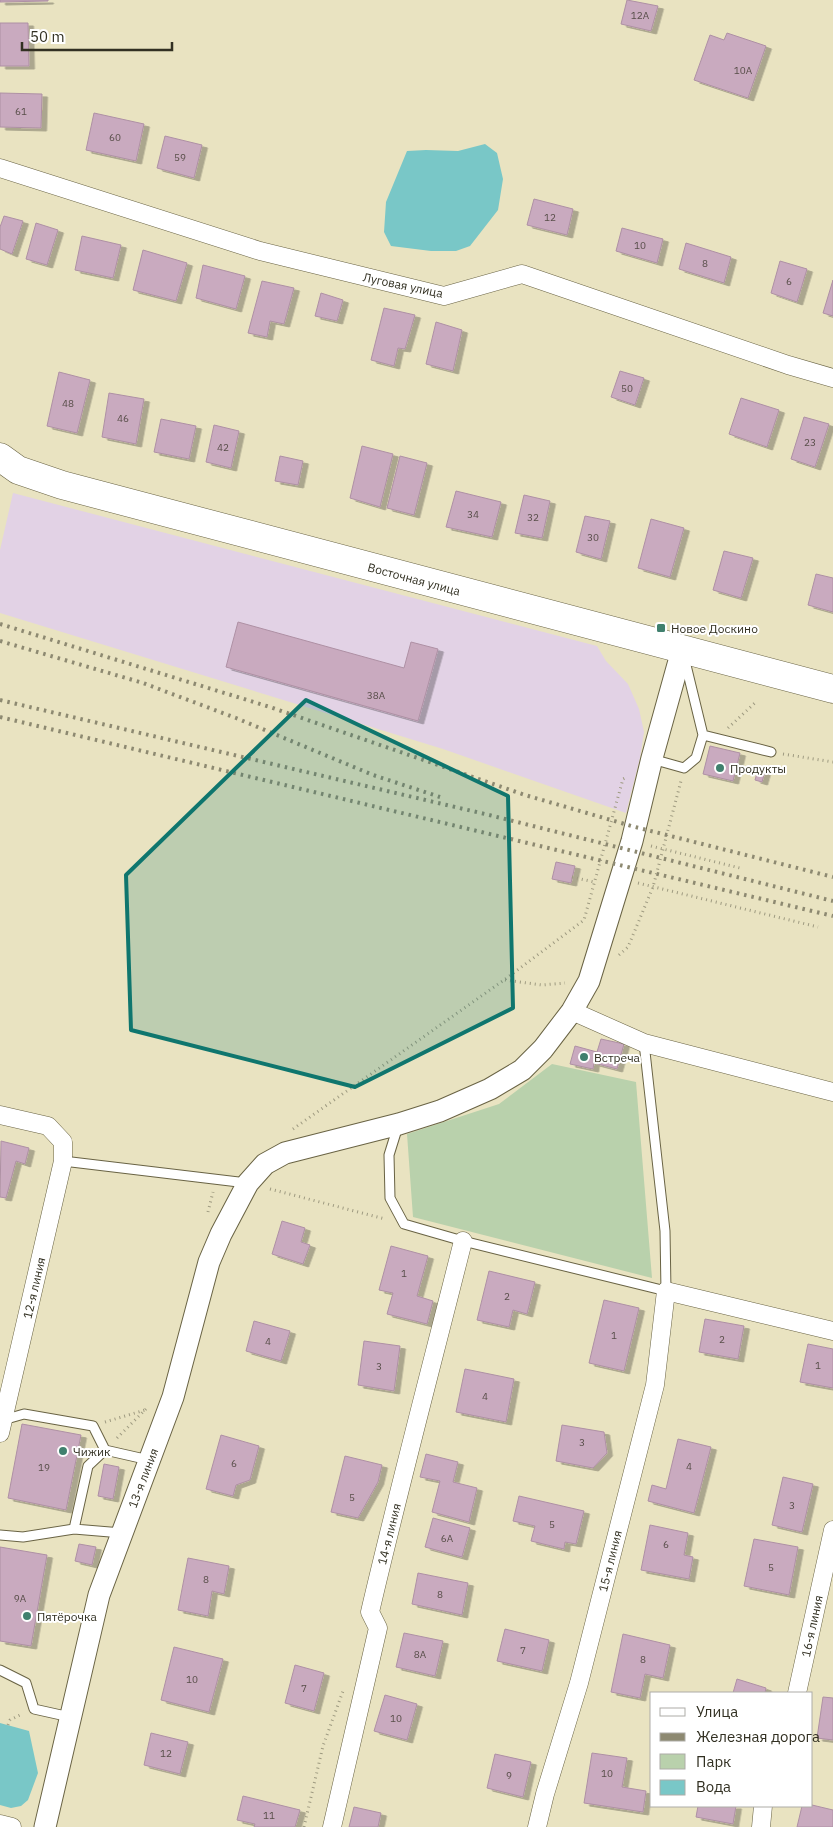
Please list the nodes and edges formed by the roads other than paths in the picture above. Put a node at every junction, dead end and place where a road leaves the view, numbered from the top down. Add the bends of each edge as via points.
1 (0, 168) edge
2 (833, 378) edge
3 (0, 457) edge
4 (682, 650) junction
5 (833, 689) edge
6 (703, 736) junction
7 (770, 752) road end
8 (652, 758) junction
9 (572, 1011) junction
10 (644, 1044) junction
11 (833, 1092) edge
12 (0, 1114) edge
13 (399, 1124) junction
14 (63, 1162) junction
15 (248, 1183) junction
16 (463, 1240) junction
17 (666, 1291) junction
18 (833, 1330) edge
19 (2, 1427) edge
20 (105, 1450) junction
21 (150, 1460) junction
22 (74, 1529) junction
23 (833, 1530) edge
24 (122, 1533) junction
25 (0, 1535) edge
26 (0, 1670) edge
27 (797, 1692) edge
28 (70, 1717) junction
29 (763, 1807) edge
30 (0, 1824) edge
31 (12, 1827) edge
32 (45, 1827) edge
33 (332, 1827) edge
34 (537, 1827) edge
35 (761, 1827) edge

1 - 2 street, Луговая улица via 260,251 444,296 522,274
3 - 4 main road, Восточная улица via 18,470 62,485
4 - 5 main road, Восточная улица
4 - 6 lane
4 - 8 street, 13-я линия
6 - 7 lane
6 - 8 lane via 696,758 684,768
8 - 9 street, 13-я линия via 610,916 589,981
9 - 10 street
9 - 13 street, 13-я линия via 544,1048 522,1070 457,1104
10 - 11 street
10 - 17 lane via 665,1231
12 - 14 street, 12-я линия via 48,1126 63,1142
13 - 15 street, 13-я линия via 285,1153 265,1164
13 - 16 lane via 389,1156 390,1198 404,1224
14 - 15 lane
14 - 19 street, 12-я линия
15 - 21 street, 13-я линия via 209,1262 173,1397
16 - 17 lane
16 - 33 street, 14-я линия via 370,1612 378,1628
17 - 18 street
17 - 34 street, 15-я линия via 655,1385 579,1684
19 - 20 lane via 24,1414 93,1426
20 - 21 lane
20 - 22 lane via 88,1466
21 - 24 street, 13-я линия
22 - 24 lane
22 - 25 lane via 23,1538
23 - 27 street, 16-я линия
24 - 28 street, 13-я линия via 99,1595
26 - 28 lane via 26,1683 34,1709
28 - 32 street, 13-я линия
29 - 35 street
30 - 31 street

